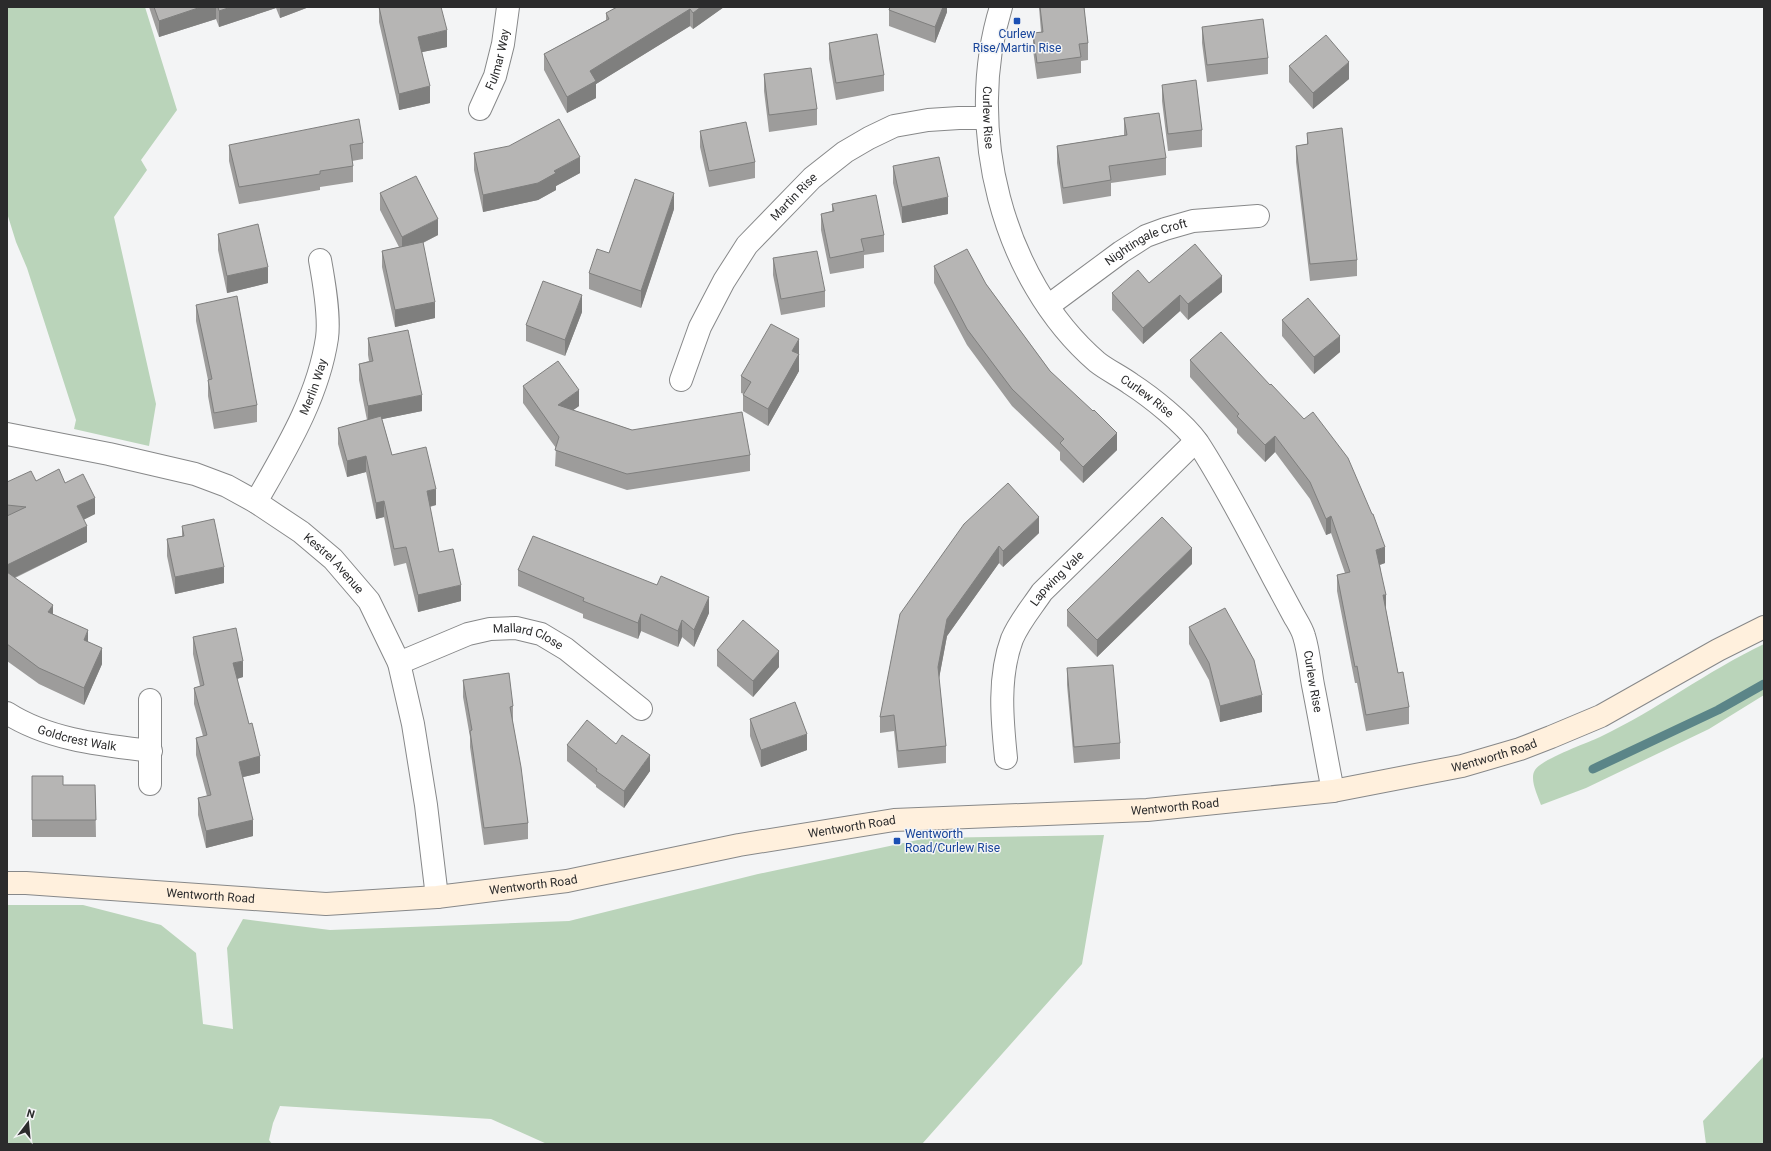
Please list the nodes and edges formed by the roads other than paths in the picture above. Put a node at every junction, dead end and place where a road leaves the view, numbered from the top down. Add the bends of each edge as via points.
1 (508, 7) edge
2 (1001, 7) edge
3 (480, 109) dead end
4 (988, 118) junction
5 (1258, 216) dead end
6 (320, 260) dead end
7 (1048, 306) junction
8 (681, 380) dead end
9 (7, 434) edge
10 (1196, 441) junction
11 (256, 502) junction
12 (1764, 628) edge
13 (399, 663) junction
14 (150, 700) dead end
15 (641, 709) dead end
16 (7, 713) edge
17 (151, 751) junction
18 (1006, 758) dead end
19 (150, 784) dead end
20 (1333, 791) junction
21 (7, 883) edge
22 (437, 897) junction

1 - 3 street, Fulmar Way via 495,76
2 - 4 street, Curlew Rise via 992,41
4 - 7 street, Curlew Rise via 991,160 1008,229 1020,259
4 - 8 street, Martin Rise via 928,120 894,126 845,152 812,178 748,245 724,281 700,327
5 - 7 street, Nightingale Croft via 1193,221 1146,236
6 - 11 street, Merlin Way via 326,296 327,338 319,371 297,430
7 - 10 street, Curlew Rise via 1071,336 1098,363 1164,409
9 - 11 street, Kestrel Avenue via 195,474 227,486
10 - 18 street, Lapwing Vale via 1042,592 1026,614 1013,638 1005,668 1002,715
10 - 20 street, Curlew Rise via 1226,490 1304,635
11 - 13 street, Kestrel Avenue via 301,532 333,559 369,601
12 - 20 street, Wentworth Road via 1718,650 1601,716 1520,749 1462,766
13 - 15 street, Mallard Close via 468,634 490,629 516,628 541,634 566,649
13 - 22 street, Kestrel Avenue via 414,731
14 - 17 street
16 - 17 street, Goldcrest Walk via 18,720 59,735 101,745
17 - 19 street
20 - 22 street, Wentworth Road via 1147,810 894,820 739,845 567,881
21 - 22 street, Wentworth Road via 326,904

